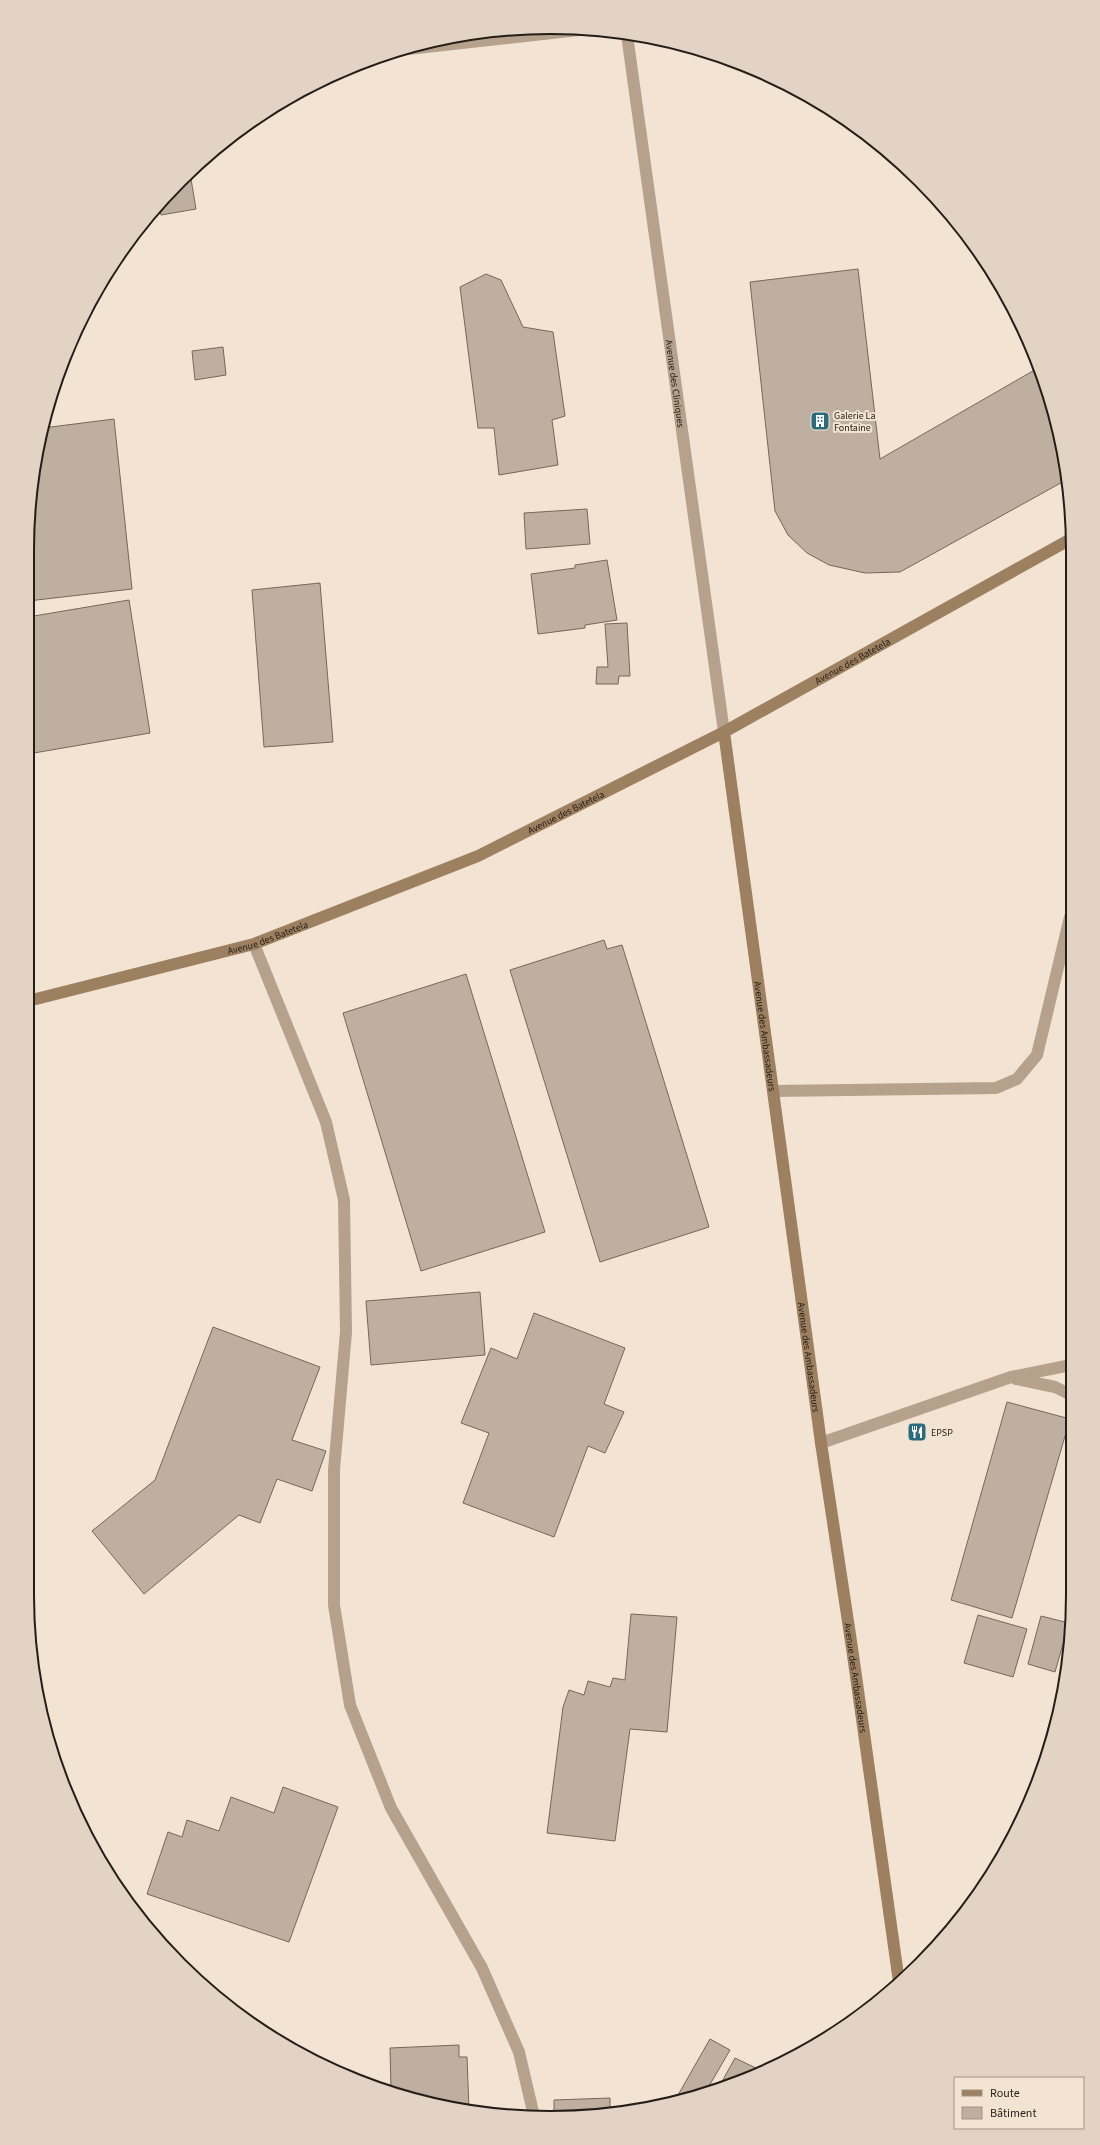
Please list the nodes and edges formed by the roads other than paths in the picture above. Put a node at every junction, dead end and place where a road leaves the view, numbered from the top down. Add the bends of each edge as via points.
1 (539, 34) edge
2 (628, 40) edge
3 (449, 44) edge
4 (1066, 542) edge
5 (724, 732) junction
6 (1066, 934) edge
7 (254, 944) junction
8 (34, 999) edge
9 (773, 1091) junction
10 (1066, 1366) edge
11 (1011, 1378) junction
12 (1066, 1392) edge
13 (821, 1443) junction
14 (898, 1976) edge
15 (533, 2110) edge

1 - 3 street
2 - 5 street, Avenue des Cliniques
4 - 5 street, Avenue des Batetela
5 - 7 street, Avenue des Batetela via 478,856
5 - 9 street, Avenue des Ambassadeurs
6 - 9 street via 1037,1055 1017,1079 996,1088
7 - 8 street, Avenue des Batetela
7 - 15 street via 326,1122 344,1200 346,1332 334,1470 334,1605 350,1705 391,1808 482,1968 518,2052
9 - 13 street, Avenue des Ambassadeurs
10 - 11 street
11 - 12 street via 1055,1387
11 - 13 street
13 - 14 street, Avenue des Ambassadeurs

